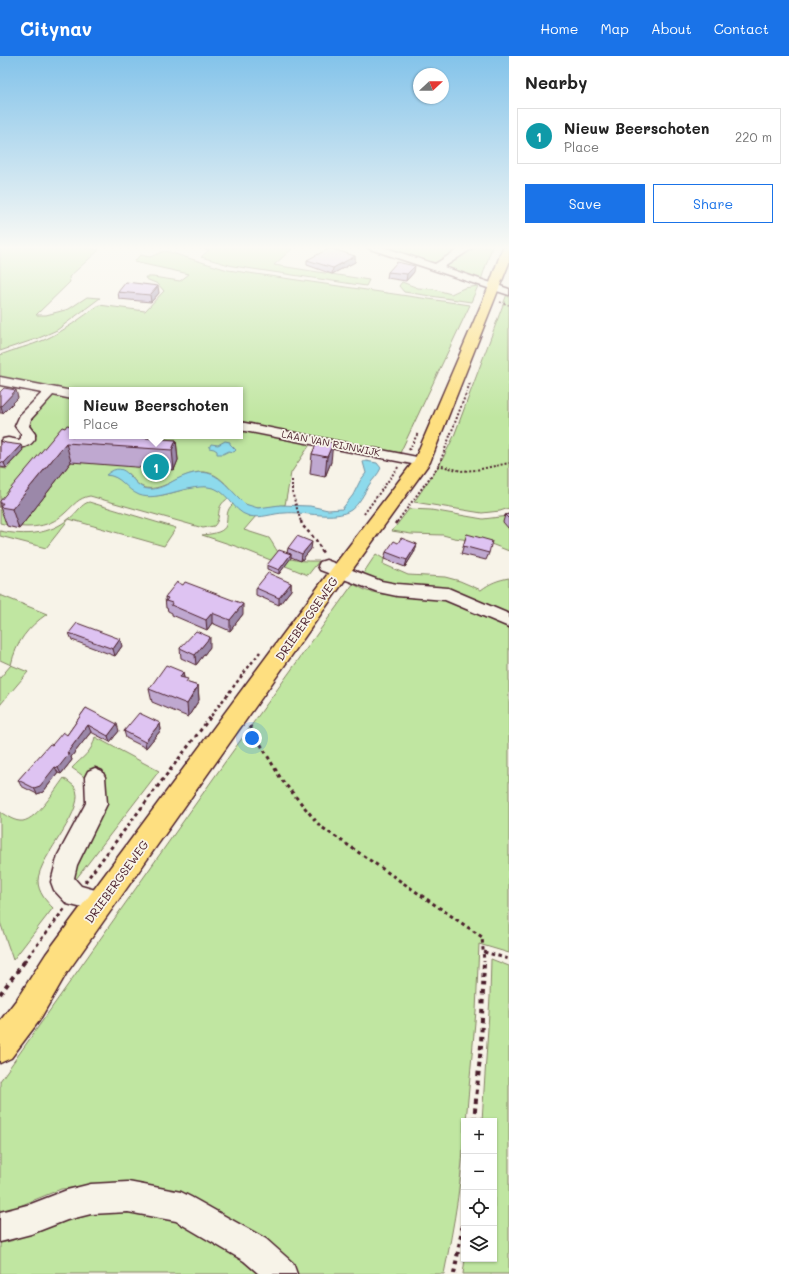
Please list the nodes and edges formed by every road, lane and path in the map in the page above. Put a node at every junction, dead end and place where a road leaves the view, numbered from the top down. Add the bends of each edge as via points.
1 (488, 304) edge
2 (0, 382) edge
3 (50, 391) junction
4 (69, 394) edge
5 (243, 427) edge
6 (4, 447) edge
7 (430, 463) junction
8 (509, 464) edge
9 (292, 480) dead end
10 (332, 564) junction
11 (509, 621) edge
12 (263, 648) dead end
13 (250, 726) dead end
14 (95, 777) dead end
15 (75, 896) junction
16 (102, 902) junction
17 (484, 952) junction
18 (509, 959) edge
19 (56, 964) junction
20 (0, 994) edge
21 (0, 1027) edge
22 (0, 1046) edge
23 (474, 1118) edge
24 (463, 1226) edge
25 (0, 1227) edge
26 (282, 1274) edge
27 (454, 1274) edge

1 - 7 main road, DRIEBERGSEWEG
2 - 3 street
3 - 4 street
3 - 6 street via 24,418 22,426
5 - 7 street, LAAN VAN RIJNWIJK
7 - 8 path via 461,471
7 - 10 main road, DRIEBERGSEWEG
9 - 10 path via 292,492 302,525
10 - 11 street via 378,586 448,594
10 - 16 main road, DRIEBERGSEWEG
12 - 15 path, DRIEBERGSEWEG
13 - 17 path via 281,778 320,826 482,937
14 - 15 street via 97,804 66,863 62,882
15 - 16 street
15 - 20 path, DRIEBERGSEWEG
16 - 19 main road, DRIEBERGSEWEG
17 - 18 path
17 - 23 path via 481,1046
19 - 21 main road, DRIEBERGSEWEG
19 - 22 main road, DRIEBERGSEWEG via 28,1010
24 - 27 path
25 - 26 street via 68,1205 128,1197 181,1207 255,1250

